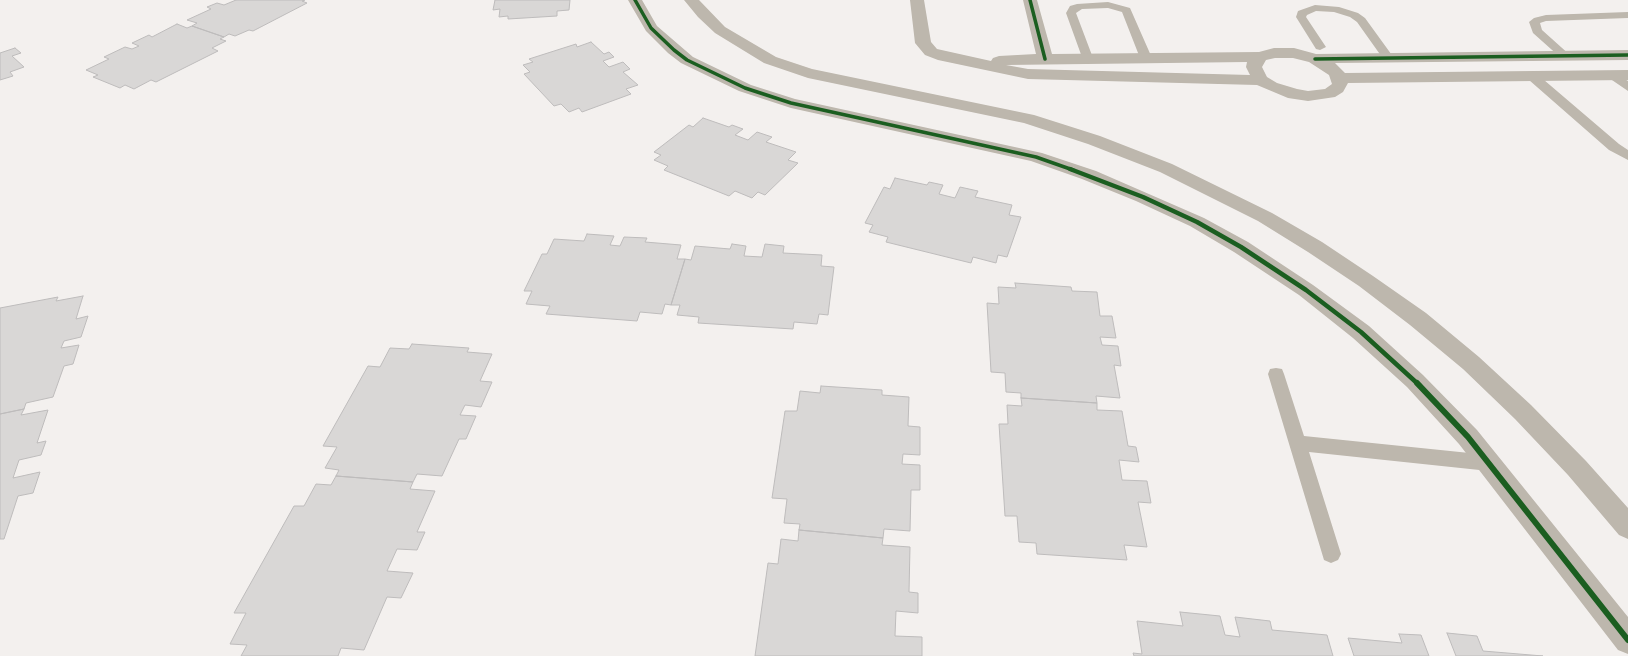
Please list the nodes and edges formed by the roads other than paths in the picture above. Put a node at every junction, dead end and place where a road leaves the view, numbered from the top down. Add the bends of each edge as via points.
1 (635, 0) edge
2 (691, 0) edge
3 (917, 0) edge
4 (1030, 0) edge
5 (1628, 15) edge
6 (1318, 53) junction
7 (1628, 55) edge
8 (1565, 56) junction
9 (1260, 57) junction
10 (1087, 58) junction
11 (1146, 58) junction
12 (1388, 58) junction
13 (1045, 59) junction
14 (984, 64) junction
15 (1620, 76) edge
16 (1533, 77) junction
17 (1339, 78) junction
18 (1261, 80) junction
19 (1628, 87) edge
20 (1628, 156) edge
21 (1276, 374) dead end
22 (1297, 443) junction
23 (1489, 463) junction
24 (1628, 527) edge
25 (1331, 554) dead end
26 (1628, 640) edge

1 - 23 street via 651,28 679,53 708,71 745,88 791,103 1036,157 1096,177 1197,222 1241,247 1306,290 1361,332 1415,381 1468,436
2 - 24 street via 720,30 770,60 808,74 1035,122 1094,140 1166,168 1265,217 1366,281 1418,319 1471,363 1577,468
3 - 14 street via 923,43 926,48 938,55
4 - 13 street
5 - 8 lane via 1546,18 1534,22 1538,31
6 - 9 street via 1284,52
6 - 12 street
6 - 12 lane via 1301,17 1302,12 1315,8 1335,9 1354,15 1361,20
6 - 17 street
7 - 8 street
8 - 12 street
9 - 11 street
9 - 18 street via 1254,67
10 - 11 street
10 - 11 lane via 1071,12 1081,6 1108,5 1126,10
10 - 13 street
13 - 14 street via 1010,59
14 - 18 street via 1028,74
15 - 16 street
15 - 19 lane
16 - 17 street
16 - 20 lane via 1614,147
17 - 18 street via 1340,84 1337,89 1329,93 1308,96 1282,90
21 - 22 lane
22 - 23 lane
22 - 25 lane
23 - 26 street

